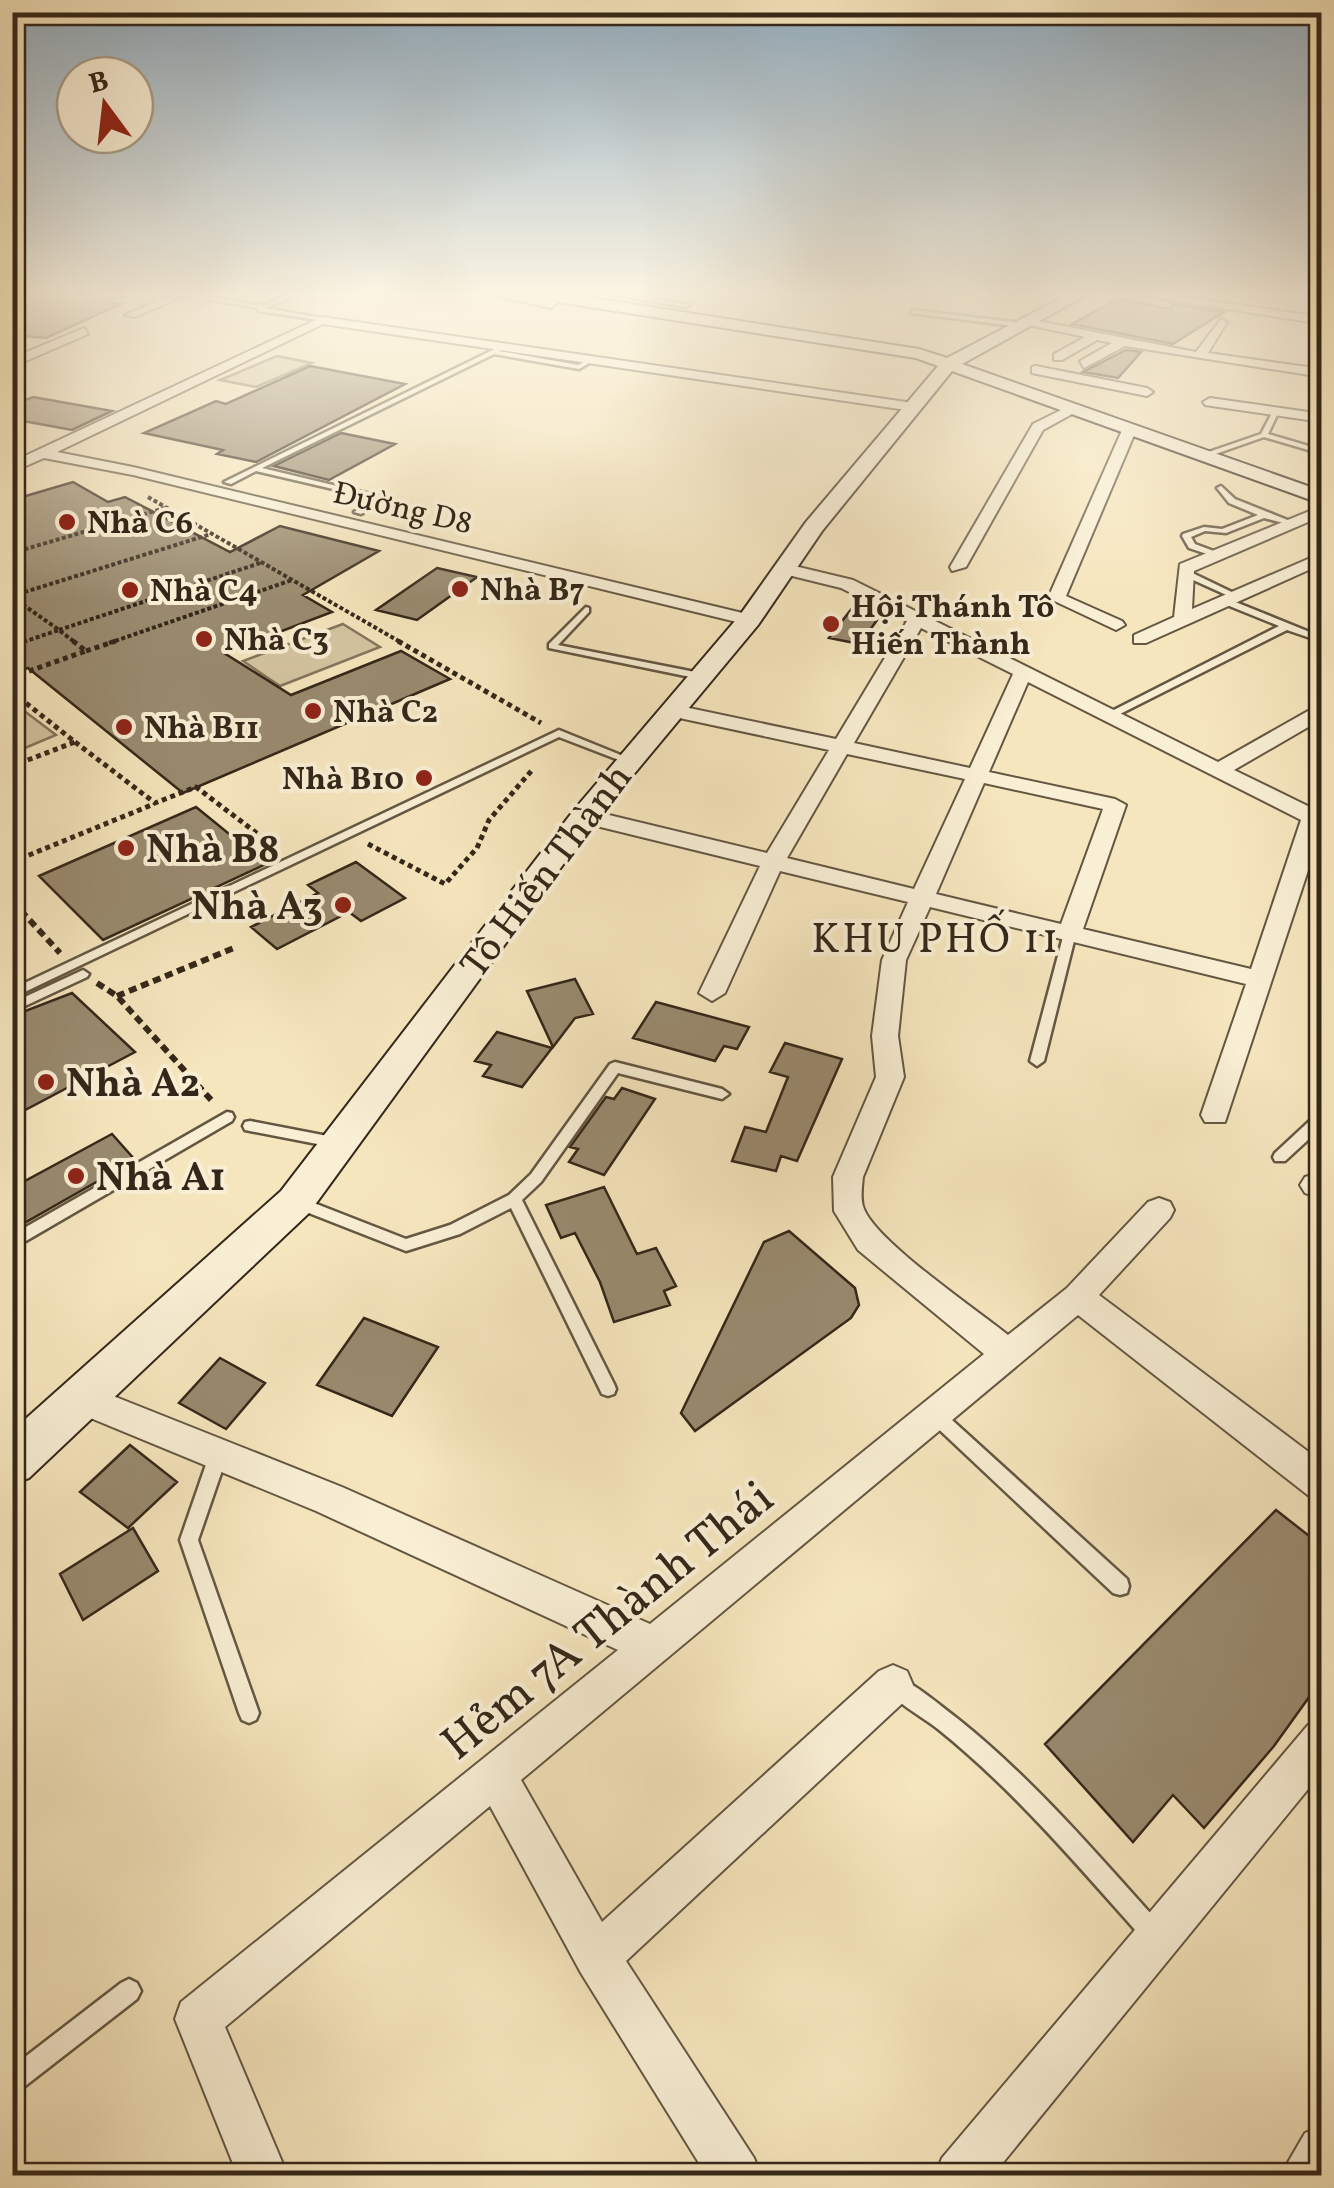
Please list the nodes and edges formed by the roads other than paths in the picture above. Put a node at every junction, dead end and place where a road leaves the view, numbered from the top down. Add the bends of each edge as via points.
1 (168, 395) edge
2 (405, 395) edge
3 (834, 395) edge
4 (923, 395) edge
5 (1040, 395) edge
6 (1067, 395) edge
7 (1053, 400) junction
8 (1210, 402) dead end
9 (913, 407) junction
10 (1076, 408) junction
11 (1276, 411) junction
12 (1322, 418) edge
13 (1130, 428) junction
14 (1264, 434) junction
15 (68, 444) junction
16 (1322, 453) edge
17 (44, 454) junction
18 (1204, 455) junction
19 (150, 464) junction
20 (12, 468) edge
21 (256, 468) junction
22 (133, 472) junction
23 (228, 482) junction
24 (1221, 488) dead end
25 (1316, 492) edge
26 (1322, 510) edge
27 (358, 512) junction
28 (1268, 516) junction
29 (340, 523) junction
30 (1291, 524) junction
31 (1223, 532) junction
32 (1248, 541) junction
33 (1216, 556) junction
34 (1322, 558) edge
35 (786, 568) junction
36 (958, 568) dead end
37 (1183, 572) junction
38 (1230, 599) junction
39 (586, 610) dead end
40 (754, 613) junction
41 (917, 620) junction
42 (1183, 620) junction
43 (1116, 624) dead end
44 (1287, 626) junction
45 (1140, 639) dead end
46 (1320, 640) edge
47 (1023, 673) junction
48 (700, 676) junction
49 (670, 710) junction
50 (1315, 715) dead end
51 (1111, 716) junction
52 (838, 748) junction
53 (628, 760) junction
54 (1220, 769) junction
55 (976, 776) junction
56 (584, 816) junction
57 (1317, 820) edge
58 (773, 862) junction
59 (921, 898) junction
60 (1070, 934) junction
61 (78, 970) junction
62 (1262, 980) junction
63 (712, 992) dead end
64 (12, 994) edge
65 (12, 1008) edge
66 (1037, 1061) dead end
67 (722, 1094) dead end
68 (1216, 1115) dead end
69 (227, 1117) road end
70 (1322, 1118) edge
71 (250, 1126) dead end
72 (339, 1143) junction
73 (1280, 1157) dead end
74 (514, 1199) junction
75 (295, 1202) junction
76 (1159, 1210) dead end
77 (12, 1243) edge
78 (1078, 1297) junction
79 (1008, 1354) junction
80 (608, 1389) dead end
81 (83, 1398) junction
82 (935, 1415) junction
83 (220, 1452) junction
84 (12, 1462) edge
85 (1322, 1484) edge
86 (1120, 1586) dead end
87 (652, 1646) junction
88 (893, 1685) joint
89 (249, 1714) dead end
90 (1322, 1739) edge
91 (495, 1774) junction
92 (1157, 1938) junction
93 (597, 1957) junction
94 (128, 1991) dead end
95 (12, 2082) edge
96 (1322, 2150) edge
97 (264, 2176) edge
98 (736, 2176) edge
99 (960, 2176) edge
100 (1304, 2176) edge

1 - 15 street
2 - 21 lane
3 - 9 street
4 - 9 main road, Tô Hiến Thành
5 - 7 main road
6 - 7 street
7 - 10 main road
8 - 11 street
9 - 35 main road, Tô Hiến Thành
10 - 13 main road
10 - 36 street via 1038,427
11 - 12 street
11 - 14 lane
13 - 18 main road
13 - 43 street via 1057,598
14 - 16 lane
14 - 18 lane
15 - 17 street
15 - 19 street, Đường D8
17 - 20 street
17 - 22 street, Đường D8
18 - 25 main road
19 - 22 street
19 - 23 street, Đường D8
21 - 23 lane
21 - 27 lane via 383,498
22 - 29 street, Đường D8
23 - 27 street, Đường D8
24 - 28 lane via 1232,501
26 - 30 street
27 - 29 street
27 - 40 street, Đường D8
28 - 30 lane
28 - 31 lane
29 - 40 street, Đường D8
30 - 32 street
31 - 32 lane
31 - 33 lane via 1204,529 1186,536
32 - 33 street
33 - 37 street
34 - 38 street
35 - 40 main road, Tô Hiến Thành
35 - 41 street via 847,584
37 - 38 lane
37 - 42 street
38 - 42 street
38 - 44 lane
39 - 48 lane via 552,646
40 - 48 main road, Tô Hiến Thành
41 - 47 street
41 - 52 street
42 - 45 street
44 - 46 lane
44 - 51 lane
47 - 51 street
47 - 55 street
48 - 49 main road, Tô Hiến Thành
49 - 52 street
49 - 53 main road, Tô Hiến Thành
50 - 54 street
51 - 54 street
52 - 55 street
52 - 58 street
53 - 56 main road, Tô Hiến Thành
53 - 61 lane via 559,733
54 - 57 street
55 - 59 street
55 - 60 street via 1115,805
56 - 58 street
56 - 72 main road, Tô Hiến Thành
57 - 62 street
58 - 59 street
58 - 63 street
59 - 60 street
59 - 79 street via 894,960 885,1036 890,1077 848,1177 849,1211 870,1241
60 - 62 street
60 - 66 lane
61 - 64 lane
61 - 65 lane
62 - 68 street
67 - 74 lane via 615,1067
69 - 77 lane
70 - 73 lane
71 - 72 lane
72 - 75 main road, Tô Hiến Thành
74 - 75 lane via 455,1230 406,1245
74 - 80 lane
75 - 81 main road, Tô Hiến Thành
76 - 78 street, Hẻm 7A Thành Thái
78 - 79 street, Hẻm 7A Thành Thái
78 - 85 street
79 - 82 street, Hẻm 7A Thành Thái
81 - 83 street
81 - 84 main road, Tô Hiến Thành
82 - 86 lane
82 - 87 street, Hẻm 7A Thành Thái
83 - 87 street
83 - 89 lane via 189,1540
87 - 91 street, Hẻm 7A Thành Thái
88 - 92 lane via 934,1710 1014,1782
88 - 93 street
90 - 92 street
91 - 93 street
91 - 97 street, Hẻm 7A Thành Thái via 198,2019
92 - 99 street
93 - 98 street
94 - 95 lane
96 - 100 street

